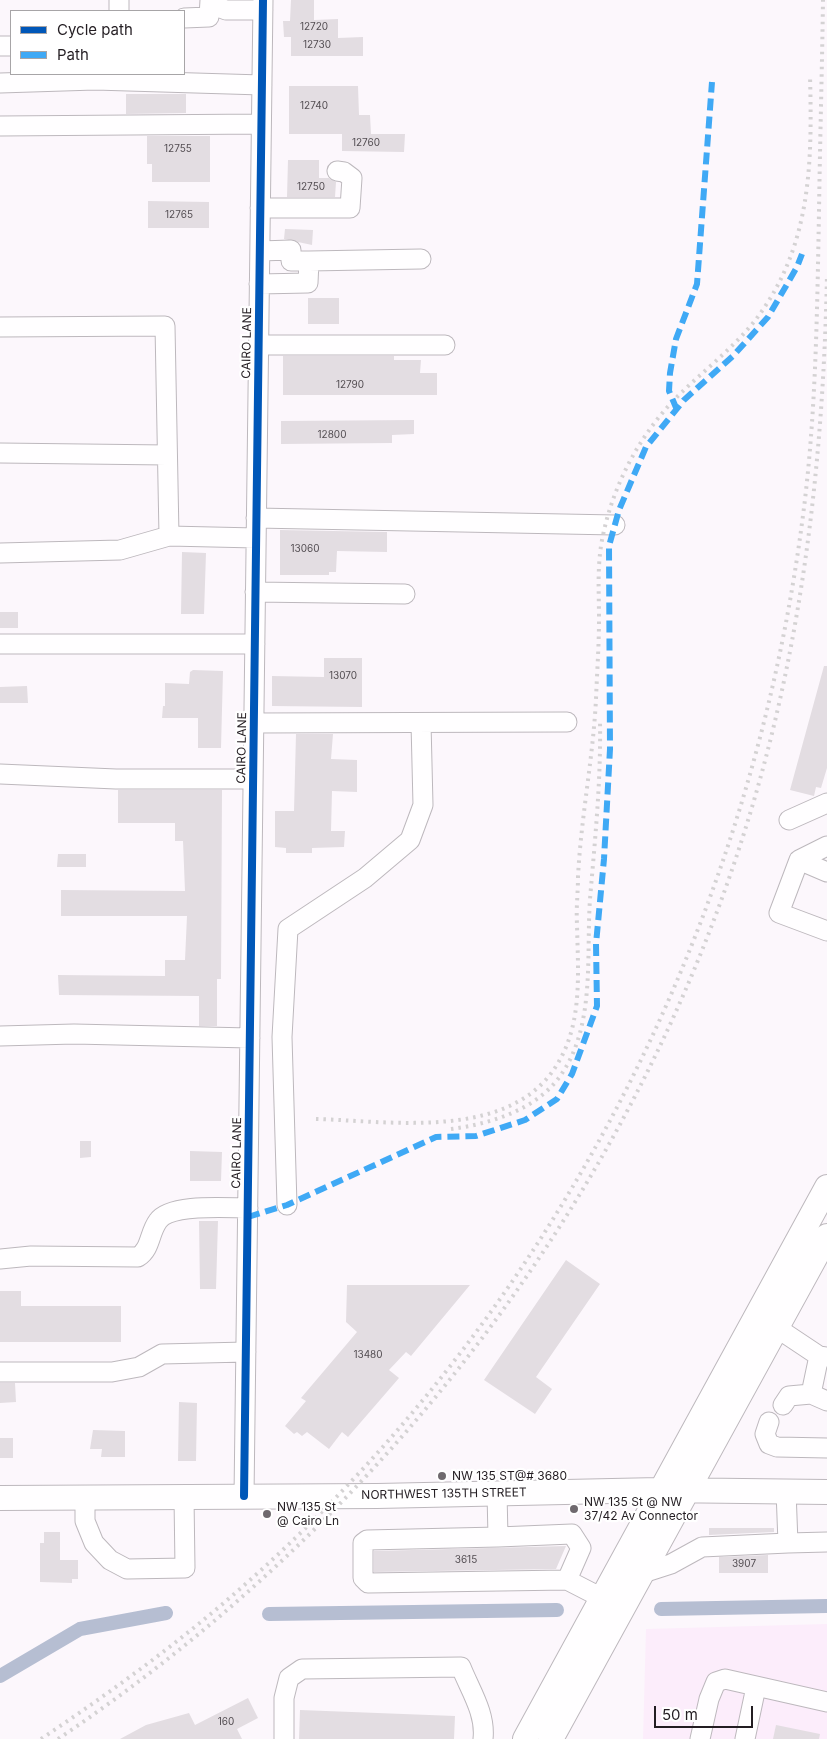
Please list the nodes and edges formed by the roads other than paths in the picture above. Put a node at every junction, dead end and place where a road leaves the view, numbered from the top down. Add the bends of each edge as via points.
1 (210, 2) edge
2 (263, 5) edge
3 (185, 18) edge
4 (45, 77) edge
5 (0, 83) edge
6 (262, 85) junction
7 (261, 124) junction
8 (0, 126) edge
9 (338, 171) dead end
10 (260, 208) junction
11 (260, 251) junction
12 (421, 259) dead end
13 (309, 261) junction
14 (259, 284) junction
15 (0, 327) edge
16 (258, 345) junction
17 (445, 345) dead end
18 (0, 453) edge
19 (167, 454) junction
20 (256, 518) junction
21 (615, 526) dead end
22 (169, 536) junction
23 (256, 538) junction
24 (0, 554) edge
25 (255, 592) junction
26 (405, 594) dead end
27 (0, 644) edge
28 (255, 644) junction
29 (567, 722) dead end
30 (254, 723) junction
31 (421, 723) junction
32 (0, 774) edge
33 (253, 779) junction
34 (827, 803) edge
35 (789, 820) dead end
36 (827, 846) edge
37 (800, 860) junction
38 (827, 872) edge
39 (827, 932) edge
40 (0, 1036) edge
41 (250, 1038) junction
42 (827, 1187) edge
43 (287, 1205) dead end
44 (248, 1208) junction
45 (827, 1236) edge
46 (0, 1260) edge
47 (777, 1328) junction
48 (246, 1352) junction
49 (823, 1357) edge
50 (0, 1372) edge
51 (819, 1398) edge
52 (783, 1405) dead end
53 (769, 1422) dead end
54 (827, 1448) edge
55 (660, 1490) junction
56 (687, 1491) junction
57 (786, 1491) junction
58 (827, 1492) edge
59 (497, 1493) junction
60 (184, 1496) junction
61 (244, 1496) junction
62 (85, 1497) junction
63 (0, 1498) edge
64 (498, 1537) junction
65 (827, 1542) edge
66 (788, 1543) junction
67 (643, 1573) junction
68 (568, 1580) junction
69 (602, 1598) junction
70 (756, 1687) junction
71 (827, 1702) edge
72 (284, 1739) edge
73 (483, 1739) edge
74 (525, 1739) edge
75 (551, 1739) edge
76 (700, 1739) edge
77 (745, 1739) edge

1 - 2 street via 226,10
1 - 3 street via 209,17
2 - 6 street, CAIRO LANE
4 - 5 street
4 - 6 street
6 - 7 street, CAIRO LANE
7 - 8 street
7 - 10 street, CAIRO LANE
9 - 10 street via 352,178 350,208
10 - 11 street, CAIRO LANE
11 - 13 street via 291,250 291,261
11 - 14 street, CAIRO LANE
12 - 13 street
13 - 14 street via 308,284
14 - 16 street, CAIRO LANE
15 - 19 street via 165,326
16 - 17 street
16 - 20 street, CAIRO LANE
18 - 19 street
19 - 22 street
20 - 21 street
20 - 23 street, CAIRO LANE
22 - 23 street
22 - 24 street via 120,550
23 - 25 street, CAIRO LANE
25 - 26 street
25 - 28 street, CAIRO LANE
27 - 28 street
28 - 30 street, CAIRO LANE
29 - 31 street
30 - 31 street
30 - 33 street, CAIRO LANE
31 - 43 street via 423,806 410,840 365,878 288,929 282,1037
32 - 33 street via 116,779
33 - 41 street, CAIRO LANE
34 - 35 street
36 - 37 street
37 - 38 street
37 - 39 street via 779,913
40 - 41 street via 74,1034
41 - 44 street, CAIRO LANE
42 - 55 main road
44 - 46 street via 167,1211 158,1220 144,1254 138,1258 31,1256
44 - 48 street, CAIRO LANE
45 - 47 main road
47 - 49 street
47 - 56 main road
48 - 50 street via 162,1354 138,1367 112,1372
48 - 61 street, CAIRO LANE
49 - 51 street
51 - 52 street via 789,1396
53 - 54 street via 765,1434 769,1444
55 - 56 main road, NORTHWEST 135TH STREET
55 - 59 main road, NORTHWEST 135TH STREET
55 - 69 main road
56 - 57 main road, NORTHWEST 135TH STREET
56 - 67 main road
57 - 58 main road, NORTHWEST 135TH STREET
57 - 66 street
59 - 61 main road, NORTHWEST 135TH STREET
59 - 64 street
60 - 61 main road, NORTHWEST 135TH STREET
60 - 62 main road, NORTHWEST 135TH STREET
60 - 62 street via 186,1568 127,1569 110,1560 94,1543 85,1521
62 - 63 main road, NORTHWEST 135TH STREET
64 - 68 street via 572,1534 581,1548
64 - 68 street via 366,1540 363,1543 363,1578 368,1583
65 - 66 street
66 - 67 street via 702,1547 671,1564
67 - 75 main road
68 - 69 street
69 - 74 main road
70 - 71 street
70 - 76 street via 725,1679 716,1682
70 - 77 street
72 - 73 street via 284,1698 289,1678 302,1669 423,1667 461,1667 480,1712

